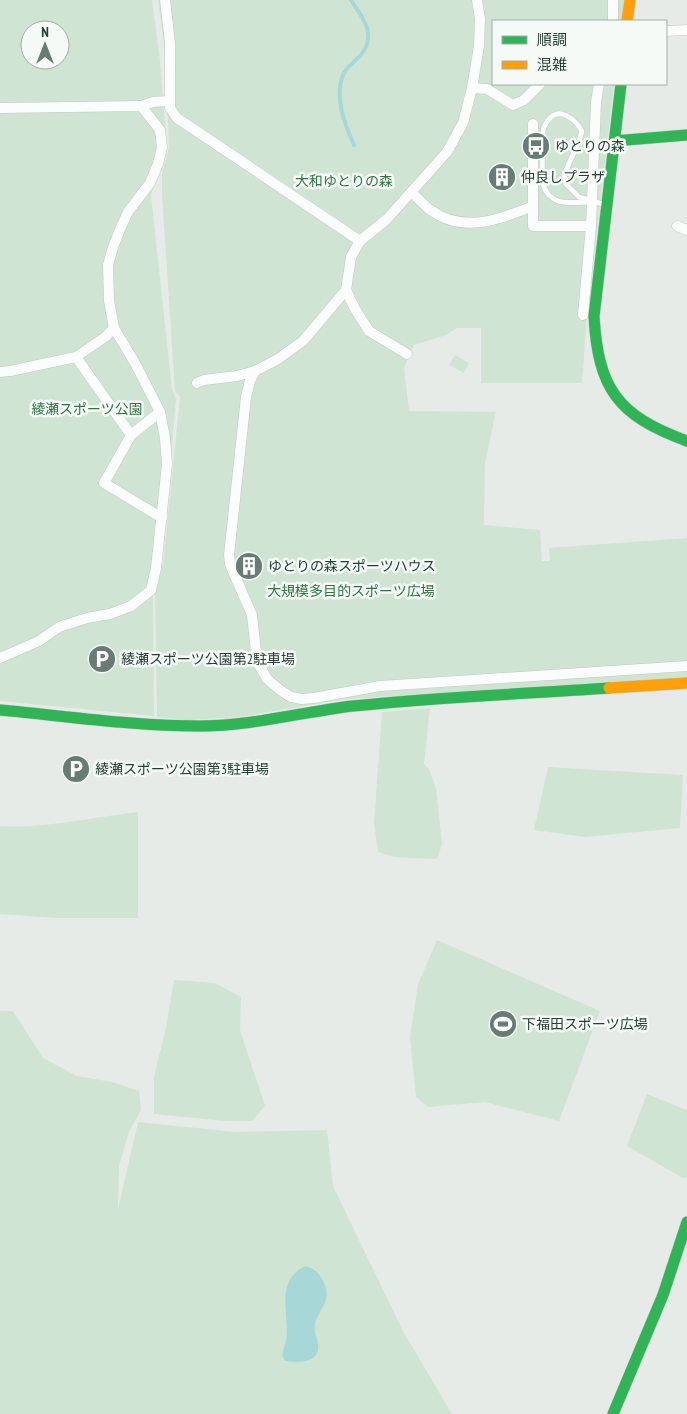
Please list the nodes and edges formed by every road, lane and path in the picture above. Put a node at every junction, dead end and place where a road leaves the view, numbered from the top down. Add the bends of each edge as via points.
1 (165, 0) edge
2 (477, 0) edge
3 (613, 0) edge
4 (630, 0) edge
5 (614, 20) edge
6 (627, 20) edge
7 (667, 31) edge
8 (687, 31) edge
9 (539, 85) edge
10 (600, 85) edge
11 (621, 85) edge
12 (472, 88) junction
13 (169, 101) junction
14 (141, 106) junction
15 (0, 108) edge
16 (533, 124) dead end
17 (687, 135) edge
18 (614, 141) junction
19 (412, 193) junction
20 (593, 202) junction
21 (607, 205) junction
22 (533, 206) junction
23 (591, 226) junction
24 (360, 241) junction
25 (346, 290) junction
26 (583, 315) dead end
27 (114, 328) junction
28 (407, 354) dead end
29 (76, 357) junction
30 (255, 371) junction
31 (0, 372) edge
32 (197, 383) dead end
33 (160, 412) junction
34 (131, 435) junction
35 (687, 441) edge
36 (162, 518) junction
37 (0, 658) edge
38 (687, 666) edge
39 (687, 683) edge
40 (0, 710) edge
41 (687, 1222) edge
42 (613, 1414) edge

1 - 13 street via 170,43
2 - 12 street via 479,46
3 - 5 street
4 - 6 street
7 - 8 street
9 - 12 street via 524,100 513,105 487,88
10 - 20 street via 596,102
11 - 18 street
12 - 19 street via 456,138
13 - 14 street
13 - 24 street via 177,118
14 - 15 street
14 - 27 street via 160,130 162,147 150,183 128,212 112,246 108,265 108,301
16 - 22 street
17 - 18 street
18 - 21 street
19 - 22 street via 430,210 468,224 506,218
19 - 24 street
20 - 20 lane via 560,202 549,195 543,184 543,128 552,116 561,113 571,117 582,130 564,175 566,184 579,197
20 - 21 lane
20 - 23 street
21 - 35 street via 594,316 599,367 611,392 624,408 637,418
22 - 23 street via 533,226
23 - 26 street
24 - 25 street via 351,257
25 - 28 street via 369,331
25 - 30 street via 303,341
27 - 29 street
27 - 33 street
29 - 31 street
29 - 34 street
30 - 32 street
30 - 38 street via 246,397 229,555 252,615 257,661 267,679 280,690 302,699 380,686
33 - 34 street
33 - 36 street via 167,464
34 - 36 street via 104,483
36 - 37 street via 151,590 131,606 58,627 39,642
39 - 40 street via 383,703 208,726
41 - 42 street

